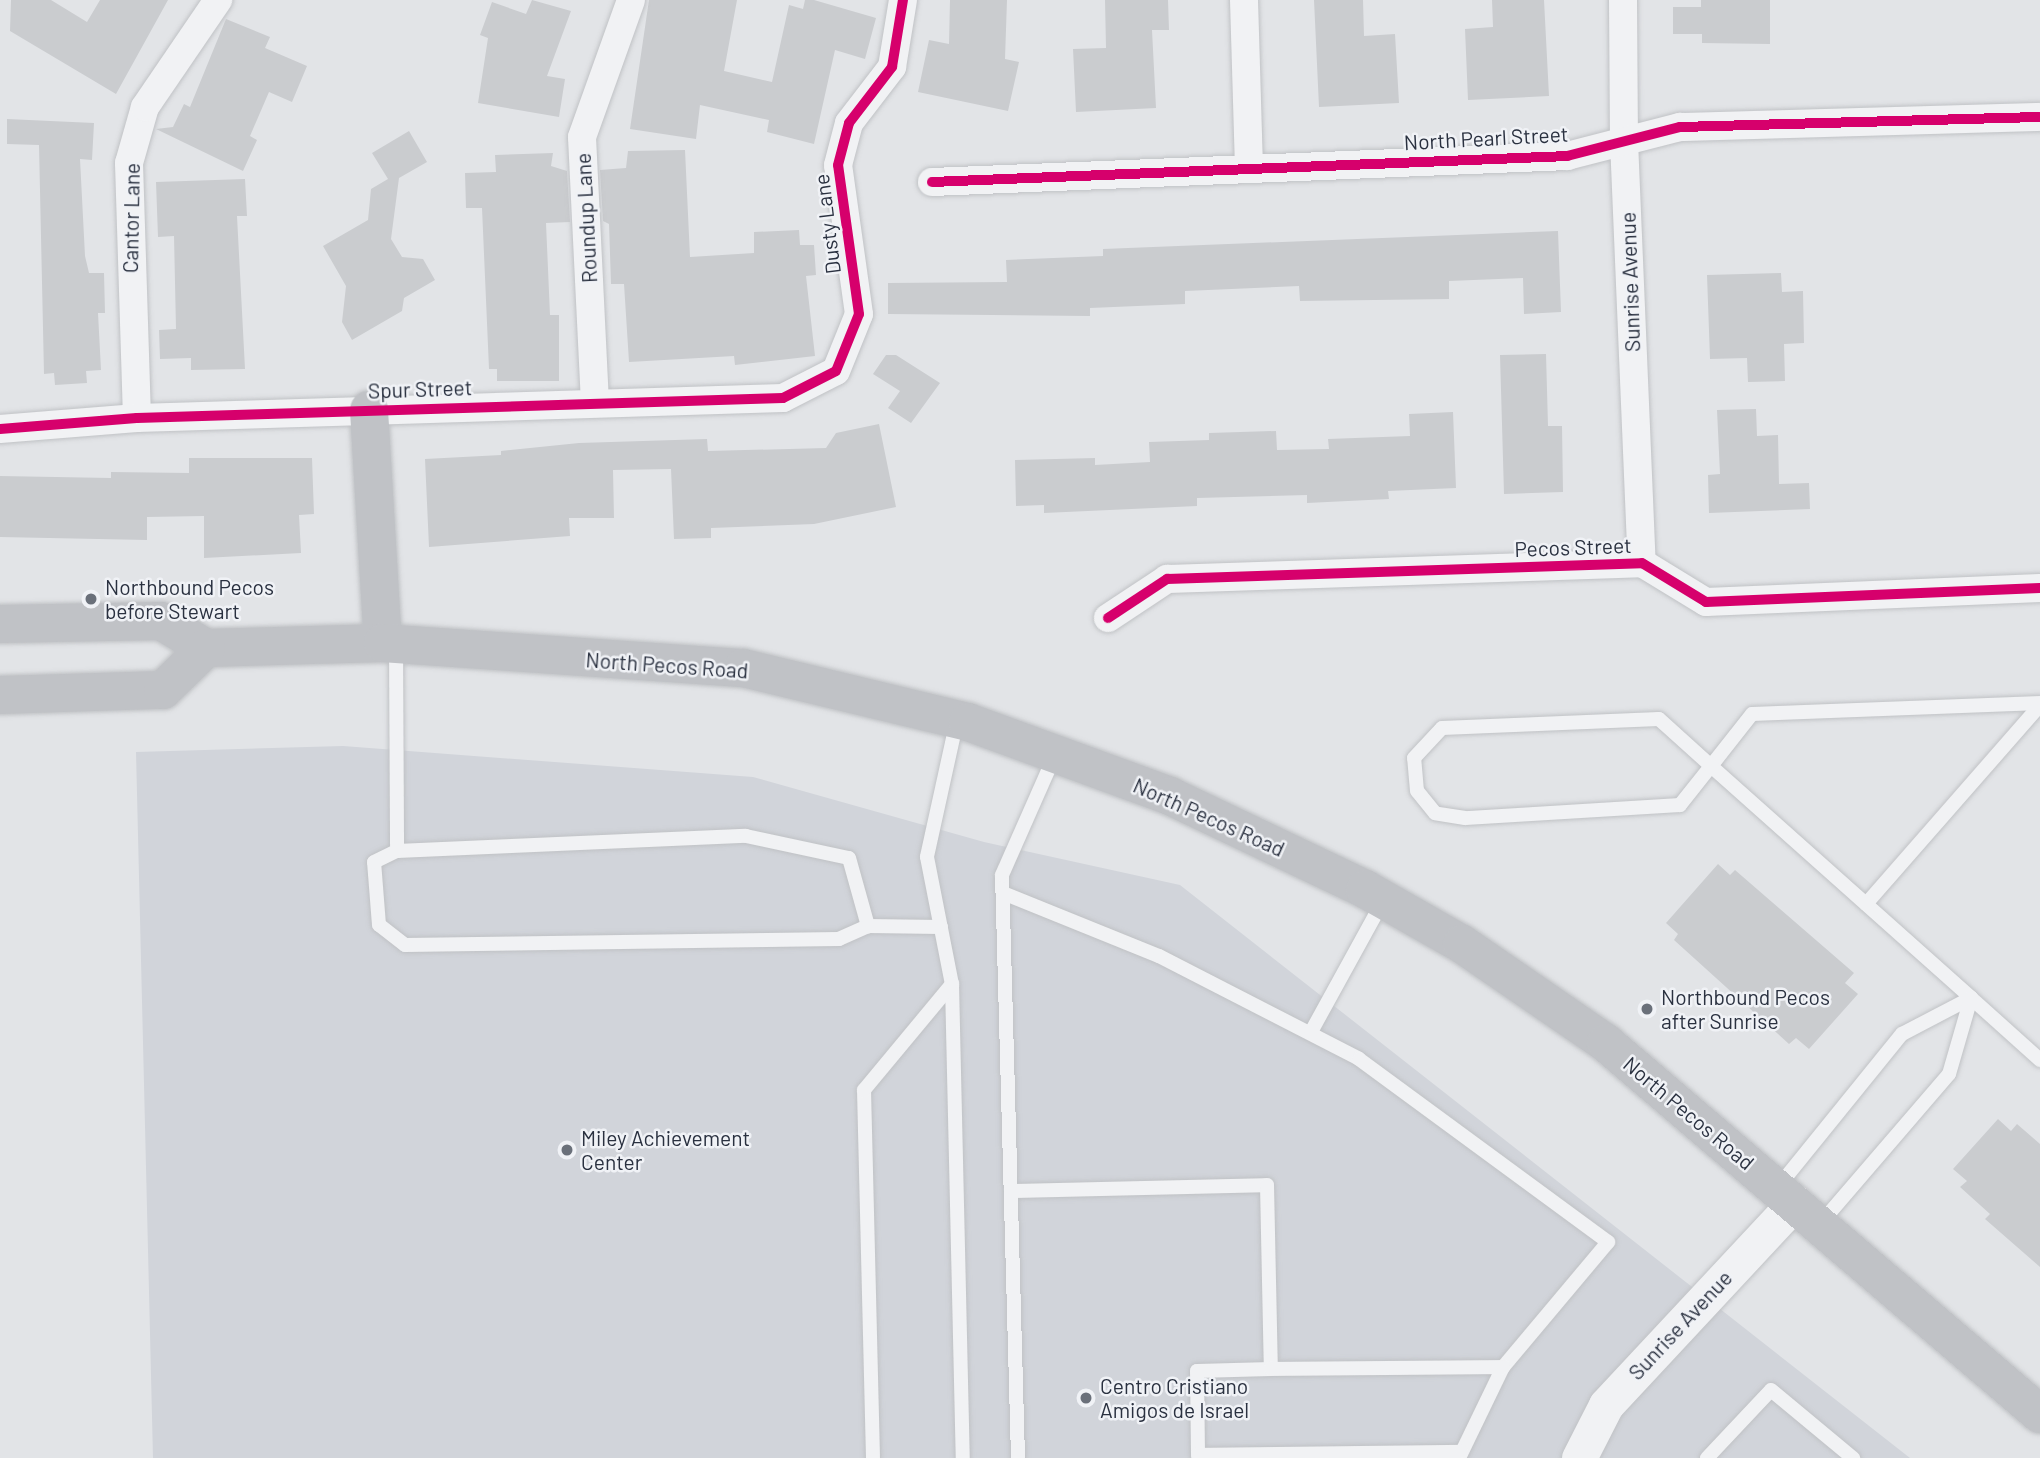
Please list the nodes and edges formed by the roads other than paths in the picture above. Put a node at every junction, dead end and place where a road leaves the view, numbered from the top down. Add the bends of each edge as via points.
1 (218, 0) edge
2 (631, 0) edge
3 (903, 0) edge
4 (1244, 0) edge
5 (1623, 0) edge
6 (2040, 117) edge
7 (1624, 141) junction
8 (1249, 168) junction
9 (932, 182) dead end
10 (835, 371) joint
11 (595, 403) junction
12 (369, 410) junction
13 (137, 418) junction
14 (0, 429) edge
15 (1642, 563) junction
16 (2040, 588) edge
17 (1108, 618) dead end
18 (0, 624) edge
19 (389, 643) junction
20 (206, 648) junction
21 (0, 695) edge
22 (2040, 704) edge
23 (957, 719) junction
24 (1055, 754) junction
25 (1711, 766) junction
26 (397, 850) junction
27 (1003, 893) junction
28 (1384, 900) junction
29 (1866, 904) junction
30 (868, 926) junction
31 (941, 927) junction
32 (953, 984) junction
33 (1971, 998) junction
34 (1311, 1032) junction
35 (2040, 1060) edge
36 (1011, 1191) junction
37 (1798, 1204) junction
38 (1503, 1367) junction
39 (1271, 1369) junction
40 (2040, 1414) edge
41 (1460, 1455) edge
42 (1278, 1456) edge
43 (873, 1458) edge
44 (963, 1458) edge
45 (1018, 1458) edge
46 (1579, 1458) edge
47 (1707, 1458) edge
48 (1853, 1458) edge

1 - 13 street, Cantor Lane via 145,107 129,163
2 - 11 street, Roundup Lane via 582,137
3 - 10 street, Dusty Lane via 892,67 849,123 838,165 859,314
4 - 8 street
5 - 7 street, Sunrise Avenue
6 - 7 street, North Pearl Street via 1680,127
7 - 8 street, North Pearl Street via 1567,156
7 - 15 street, Sunrise Avenue
8 - 9 street, North Pearl Street
10 - 11 street, Spur Street via 783,398
11 - 12 street, Spur Street
12 - 13 street, Spur Street
12 - 19 main road
13 - 14 street, Spur Street
15 - 16 street, Pecos Street via 1706,602
15 - 17 street, Pecos Street via 1167,579
18 - 20 main road via 160,621
19 - 20 main road, North Pecos Road
19 - 23 main road, North Pecos Road via 743,668
19 - 26 lane
20 - 21 main road via 163,690
22 - 25 lane via 1752,714
22 - 29 lane
23 - 24 main road, North Pecos Road
23 - 31 lane via 927,857
24 - 27 lane via 1002,875
24 - 28 main road, North Pecos Road via 1170,796
25 - 25 lane via 1659,719 1442,729 1414,758 1417,791 1435,813 1465,818 1681,805
25 - 29 lane
26 - 30 lane via 746,836 849,858
26 - 30 lane via 374,862 379,925 405,944 839,939
27 - 34 lane via 1159,956
27 - 36 lane
28 - 34 lane
28 - 37 main road, North Pecos Road via 1462,944 1606,1043
29 - 33 lane
30 - 31 lane
31 - 32 lane
32 - 43 lane via 864,1090
32 - 44 lane
33 - 35 lane
33 - 37 lane via 1902,1034
33 - 37 lane via 1949,1074
34 - 38 lane via 1359,1059 1608,1242
36 - 39 lane via 1266,1185
36 - 45 lane
37 - 40 main road, North Pecos Road
37 - 46 street, Sunrise Avenue via 1606,1405
38 - 39 lane
38 - 41 lane
39 - 42 lane via 1197,1371 1198,1455
41 - 42 lane
47 - 48 lane via 1771,1390

